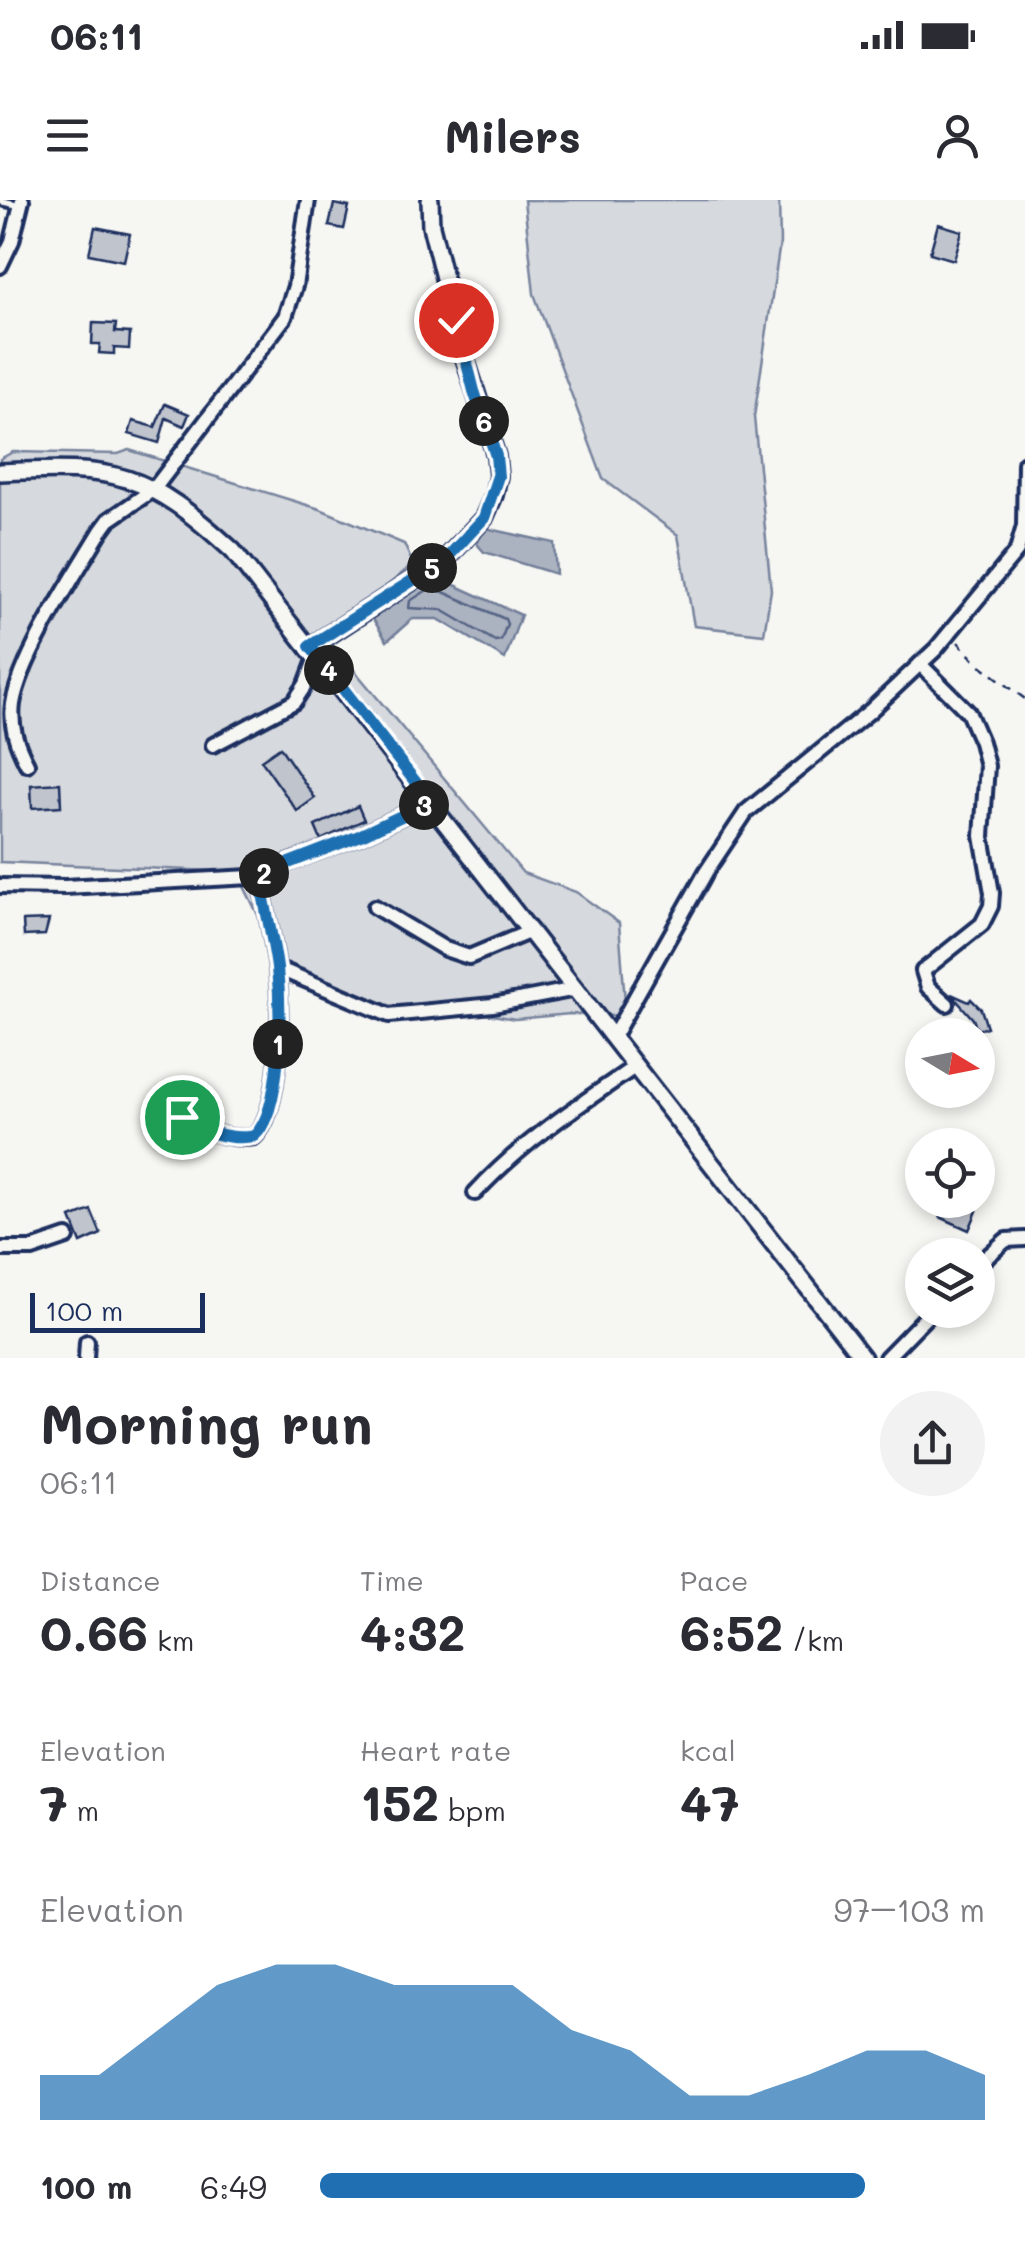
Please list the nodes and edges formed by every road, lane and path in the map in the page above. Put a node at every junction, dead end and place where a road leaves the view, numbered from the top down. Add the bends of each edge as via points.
1 (308, 200) edge
2 (430, 200) edge
3 (0, 201) edge
4 (21, 202) edge
5 (0, 266) edge
6 (1025, 463) edge
7 (0, 472) edge
8 (154, 490) junction
9 (1024, 526) edge
10 (950, 633) junction
11 (314, 651) junction
12 (920, 664) junction
13 (1025, 699) edge
14 (213, 745) dead end
15 (28, 764) dead end
16 (431, 802) junction
17 (260, 874) junction
18 (0, 886) edge
19 (375, 907) dead end
20 (531, 931) junction
21 (277, 968) junction
22 (576, 989) junction
23 (947, 1004) dead end
24 (614, 1037) junction
25 (636, 1066) junction
26 (164, 1102) dead end
27 (475, 1193) dead end
28 (67, 1237) dead end
29 (1025, 1239) edge
30 (0, 1249) edge
31 (995, 1250) edge
32 (915, 1328) edge
33 (87, 1342) dead end
34 (86, 1358) edge
35 (863, 1358) edge
36 (886, 1358) edge

1 - 8 street via 285,318
2 - 11 street via 438,259 496,456 494,495 484,518 446,559
3 - 4 lane
4 - 5 street
6 - 9 street
7 - 8 street via 98,471
8 - 11 street via 233,551
8 - 15 street via 101,531 22,674 13,725
9 - 10 street via 1017,552
10 - 12 street
10 - 13 path
11 - 14 street via 294,702
11 - 16 street
12 - 23 street via 968,712 987,766 982,836 991,906 982,924 923,971 928,987
12 - 24 street via 746,812
16 - 17 street
16 - 20 street
17 - 18 street
17 - 21 street
19 - 20 street via 469,957
20 - 22 street
21 - 22 street via 388,1015
21 - 26 street via 275,1080 262,1130 246,1138 210,1131
22 - 24 street
24 - 25 street
25 - 27 street via 518,1151
25 - 35 street
28 - 30 street via 32,1249
29 - 31 street via 1006,1240
32 - 36 street
33 - 34 street

